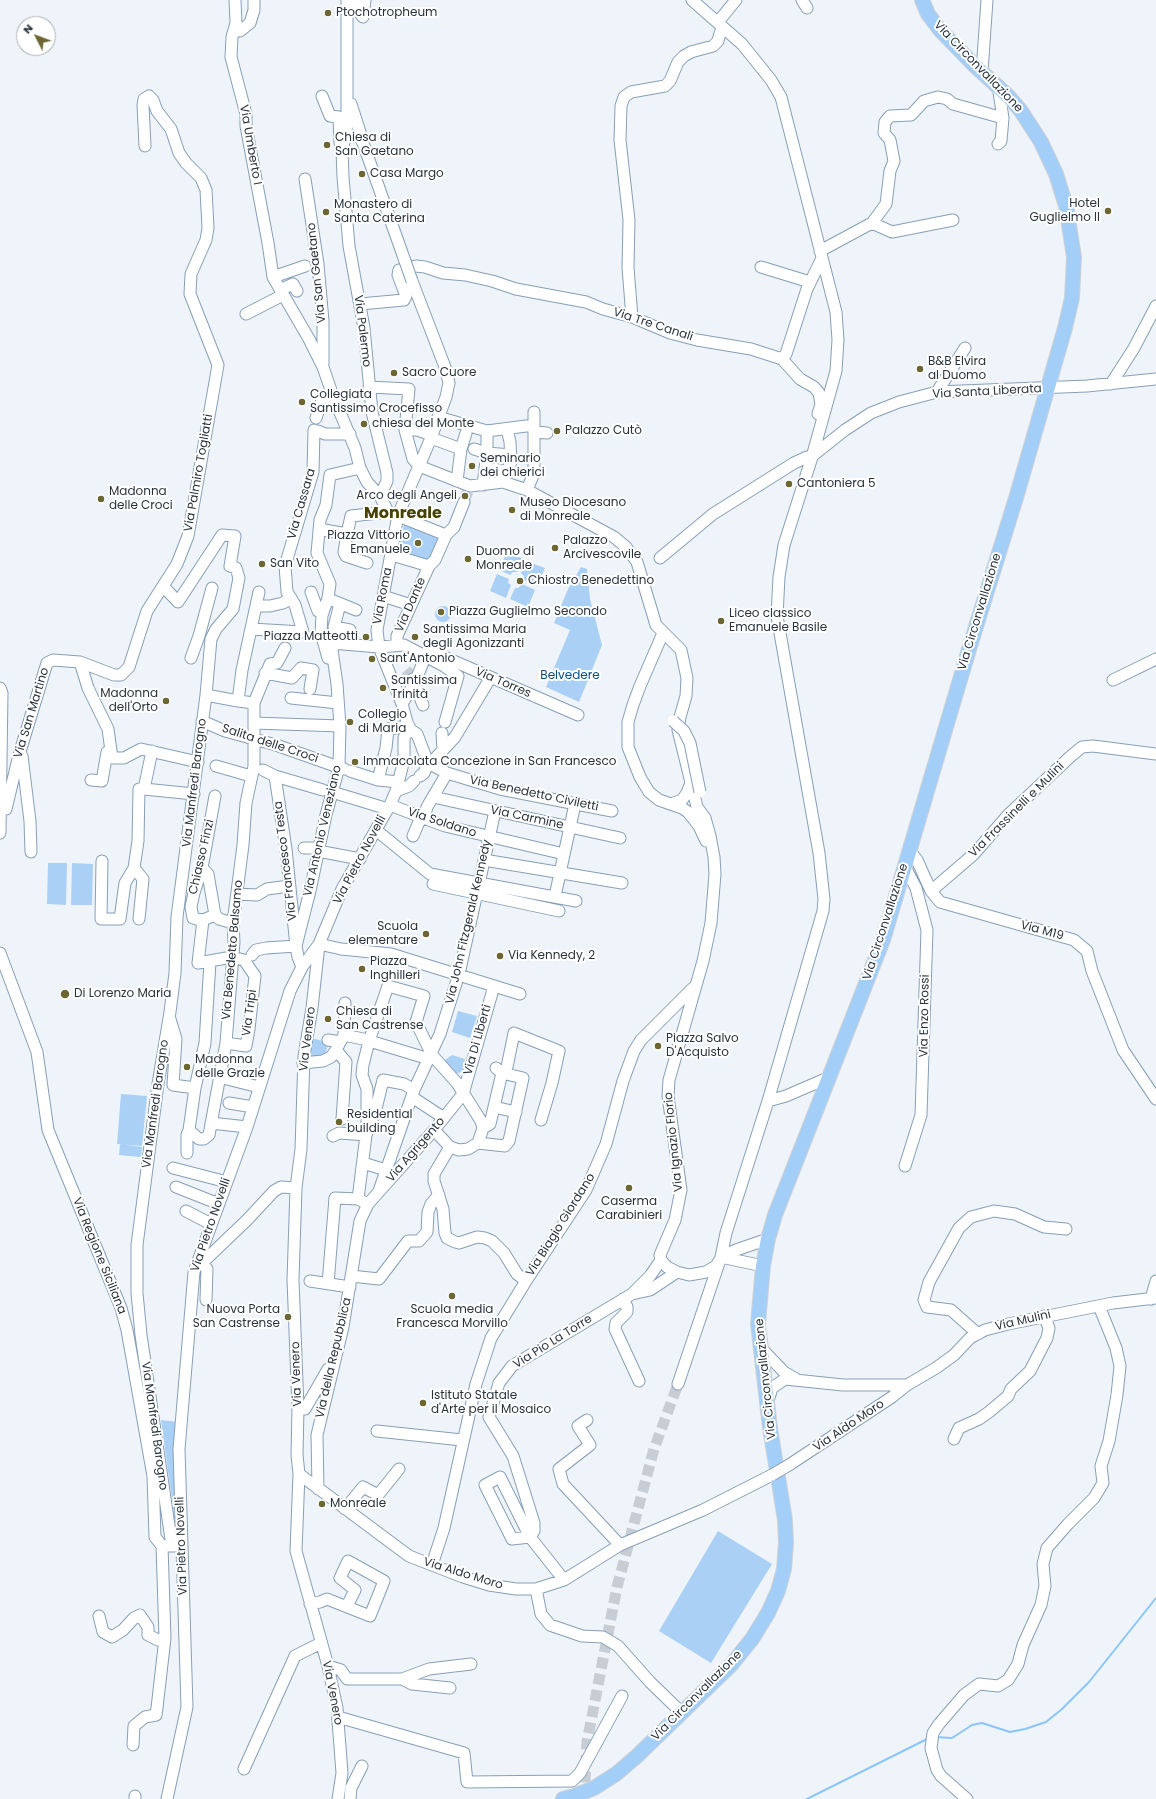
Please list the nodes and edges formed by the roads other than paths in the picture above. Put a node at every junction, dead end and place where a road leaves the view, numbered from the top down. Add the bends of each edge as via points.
1 (235, 0) edge
2 (254, 0) edge
3 (347, 0) edge
4 (358, 0) edge
5 (365, 0) edge
6 (692, 0) edge
7 (736, 0) edge
8 (922, 0) edge
9 (987, 0) edge
10 (721, 25) junction
11 (236, 30) junction
12 (982, 72) junction
13 (998, 86) junction
14 (322, 96) dead end
15 (1003, 118) junction
16 (353, 134) junction
17 (998, 144) dead end
18 (145, 146) dead end
19 (342, 149) junction
20 (305, 179) dead end
21 (953, 220) dead end
22 (872, 223) junction
23 (821, 254) junction
24 (406, 265) junction
25 (305, 266) dead end
26 (761, 267) dead end
27 (273, 277) junction
28 (810, 282) junction
29 (297, 291) dead end
30 (282, 292) junction
31 (360, 304) junction
32 (1156, 306) edge
33 (246, 314) dead end
34 (632, 317) junction
35 (965, 348) dead end
36 (782, 359) junction
37 (323, 367) junction
38 (1156, 379) edge
39 (1111, 384) junction
40 (369, 387) junction
41 (1048, 388) junction
42 (937, 392) junction
43 (333, 396) junction
44 (534, 412) dead end
45 (438, 417) junction
46 (316, 418) dead end
47 (534, 428) junction
48 (467, 429) junction
49 (508, 429) junction
50 (405, 430) junction
51 (487, 431) junction
52 (547, 433) dead end
53 (350, 434) junction
54 (431, 436) junction
55 (461, 449) junction
56 (474, 449) dead end
57 (487, 453) junction
58 (511, 455) junction
59 (809, 457) junction
60 (419, 466) junction
61 (360, 468) junction
62 (486, 468) junction
63 (507, 471) junction
64 (457, 481) junction
65 (502, 482) junction
66 (483, 485) junction
67 (527, 490) junction
68 (380, 496) junction
69 (464, 502) tunnel mouth
70 (393, 514) junction
71 (319, 529) junction
72 (347, 534) junction
73 (446, 535) junction
74 (392, 555) junction
75 (660, 558) dead end
76 (367, 563) dead end
77 (429, 566) junction
78 (163, 586) junction
79 (212, 588) dead end
80 (259, 592) dead end
81 (311, 592) dead end
82 (383, 596) junction
83 (291, 598) junction
84 (328, 598) junction
85 (340, 604) junction
86 (411, 605) junction
87 (256, 606) junction
88 (356, 610) dead end
89 (323, 613) junction
90 (251, 629) junction
91 (350, 630) dead end
92 (663, 633) junction
93 (398, 644) junction
94 (379, 647) junction
95 (285, 648) dead end
96 (427, 653) junction
97 (191, 658) dead end
98 (1156, 659) edge
99 (80, 662) junction
100 (334, 663) junction
101 (265, 674) junction
102 (121, 675) joint
103 (413, 679) junction
104 (1113, 680) dead end
105 (488, 682) dead end
106 (0, 688) edge
107 (310, 689) dead end
108 (206, 695) junction
109 (291, 698) dead end
110 (238, 701) junction
111 (254, 703) junction
112 (338, 703) junction
113 (402, 704) junction
114 (423, 705) dead end
115 (578, 714) dead end
116 (202, 721) junction
117 (673, 721) dead end
118 (254, 723) junction
119 (340, 726) junction
120 (409, 728) junction
121 (253, 737) junction
122 (443, 750) junction
123 (155, 752) junction
124 (1156, 754) edge
125 (19, 755) junction
126 (112, 758) junction
127 (198, 762) junction
128 (429, 763) junction
129 (216, 766) dead end
130 (344, 769) junction
131 (263, 770) dead end
132 (447, 773) junction
133 (251, 776) junction
134 (275, 776) junction
135 (91, 780) dead end
136 (378, 780) junction
137 (691, 783) junction
138 (397, 787) junction
139 (144, 788) junction
140 (327, 791) junction
141 (194, 794) junction
142 (215, 796) dead end
143 (433, 797) junction
144 (575, 804) junction
145 (671, 804) junction
146 (389, 807) junction
147 (1, 809) edge
148 (495, 811) junction
149 (612, 811) dead end
150 (423, 818) junction
151 (705, 818) junction
152 (570, 827) junction
153 (376, 830) junction
154 (0, 833) edge
155 (413, 836) dead end
156 (490, 838) junction
157 (620, 838) dead end
158 (304, 848) dead end
159 (319, 850) junction
160 (910, 851) junction
161 (32, 852) dead end
162 (564, 854) junction
163 (714, 857) junction
164 (360, 859) junction
165 (484, 860) junction
166 (102, 861) dead end
167 (905, 867) junction
168 (134, 868) junction
169 (202, 868) junction
170 (560, 872) junction
171 (622, 883) dead end
172 (433, 884) dead end
173 (289, 886) junction
174 (916, 888) junction
175 (478, 889) junction
176 (898, 890) junction
177 (931, 891) junction
178 (237, 894) junction
179 (555, 896) junction
180 (576, 901) dead end
181 (559, 912) dead end
182 (177, 917) junction
183 (205, 917) junction
184 (139, 919) dead end
185 (233, 923) junction
186 (319, 944) junction
187 (296, 946) junction
188 (0, 953) edge
189 (248, 957) junction
190 (232, 958) junction
191 (204, 963) junction
192 (302, 967) junction
193 (316, 970) junction
194 (459, 974) junction
195 (494, 986) junction
196 (695, 986) junction
197 (520, 994) dead end
198 (345, 1003) dead end
199 (666, 1015) junction
200 (170, 1017) junction
201 (686, 1017) junction
202 (328, 1040) dead end
203 (368, 1041) junction
204 (226, 1043) junction
205 (340, 1043) junction
206 (430, 1057) junction
207 (303, 1063) junction
208 (499, 1070) junction
209 (830, 1076) junction
210 (219, 1077) junction
211 (259, 1087) junction
212 (195, 1088) junction
213 (413, 1094) junction
214 (463, 1094) junction
215 (1156, 1100) edge
216 (768, 1101) junction
217 (229, 1103) dead end
218 (253, 1107) junction
219 (494, 1108) junction
220 (516, 1112) junction
221 (444, 1118) junction
222 (342, 1119) dead end
223 (541, 1120) dead end
224 (211, 1123) junction
225 (247, 1127) junction
226 (483, 1128) junction
227 (189, 1130) junction
228 (434, 1130) junction
229 (366, 1133) junction
230 (333, 1136) dead end
231 (478, 1143) junction
232 (450, 1147) junction
233 (186, 1152) dead end
234 (363, 1162) junction
235 (905, 1166) dead end
236 (173, 1168) dead end
237 (386, 1170) junction
238 (227, 1182) junction
239 (176, 1187) dead end
240 (296, 1188) junction
241 (379, 1193) junction
242 (439, 1195) junction
243 (363, 1202) junction
244 (219, 1204) junction
245 (186, 1211) dead end
246 (211, 1224) junction
247 (1066, 1229) dead end
248 (768, 1239) junction
249 (721, 1257) junction
250 (661, 1260) junction
251 (200, 1263) junction
252 (763, 1266) junction
253 (677, 1272) junction
254 (310, 1281) dead end
255 (350, 1281) junction
256 (526, 1281) junction
257 (1156, 1281) edge
258 (328, 1284) junction
259 (627, 1297) junction
260 (1154, 1298) edge
261 (206, 1300) dead end
262 (1099, 1306) junction
263 (1044, 1316) junction
264 (978, 1334) junction
265 (760, 1347) junction
266 (334, 1357) junction
267 (762, 1367) junction
268 (784, 1376) junction
269 (639, 1381) dead end
270 (678, 1384) tunnel mouth
271 (907, 1385) junction
272 (768, 1401) junction
273 (298, 1408) junction
274 (586, 1420) dead end
275 (377, 1431) dead end
276 (954, 1439) dead end
277 (462, 1440) junction
278 (399, 1469) dead end
279 (299, 1474) junction
280 (318, 1489) junction
281 (515, 1508) junction
282 (345, 1509) junction
283 (502, 1516) junction
284 (530, 1538) junction
285 (620, 1545) junction
286 (172, 1546) junction
287 (432, 1565) junction
288 (564, 1580) junction
289 (536, 1589) junction
290 (310, 1604) junction
291 (347, 1606) dead end
292 (99, 1616) dead end
293 (165, 1638) junction
294 (321, 1643) junction
295 (471, 1664) dead end
296 (328, 1666) junction
297 (402, 1679) junction
298 (450, 1688) dead end
299 (622, 1696) dead end
300 (682, 1713) junction
301 (338, 1717) junction
302 (133, 1745) dead end
303 (362, 1766) dead end
304 (244, 1769) dead end
305 (167, 1799) edge
306 (338, 1799) edge
307 (350, 1799) edge
308 (562, 1799) edge
309 (967, 1799) edge

1 - 11 street, Via Umberto I
2 - 11 street via 250,23 240,31
3 - 16 street via 347,89
4 - 5 street via 358,12 363,17
6 - 10 street
7 - 10 street
8 - 12 main road, Via Circonvallazione via 928,14 940,30
9 - 12 street
10 - 23 street via 754,58 781,97
10 - 34 street via 718,41 713,46 684,56 665,86 631,92 624,97 621,106 620,140 629,220 628,268
11 - 27 street, Via Umberto I via 232,37 231,57 246,114
12 - 13 main road, Via Circonvallazione
13 - 15 street
13 - 41 main road, Via Circonvallazione via 1021,111 1042,142 1066,206 1074,257 1072,298
14 - 19 street via 330,116 339,117
15 - 17 street via 1001,141
15 - 22 street via 953,104 938,97 924,101 911,115 890,116 885,122 884,133 890,140 894,161 890,171 886,204
16 - 19 street, Via Palermo
16 - 24 street, Via Roma via 363,143
18 - 78 street, Via Palmiro Togliatti via 143,105 144,99 149,96 171,129 186,163 204,181 208,228 202,252 191,274 190,294 218,365 188,536 177,564
19 - 31 street, Via Palermo via 349,246
20 - 37 street, Via San Gaetano via 318,264 323,321
21 - 22 street via 892,232
22 - 23 street
23 - 28 street
23 - 59 street via 836,312 838,340 836,371
24 - 31 street via 399,270 398,275 406,296 404,300
24 - 34 street, Via Tre Canali via 425,266 443,273 492,281 516,290 586,302
24 - 45 street, Via Roma, bridge via 449,383
25 - 27 street
26 - 28 street
27 - 30 street, Via Umberto I
28 - 36 street via 786,354
29 - 30 street via 293,284
30 - 33 street
30 - 37 street, Via Umberto I
31 - 40 street, Via Palermo
32 - 39 street
34 - 36 street, Via Tre Canali via 670,333 751,349
35 - 42 street
36 - 59 street via 800,379 819,393 821,404 807,449
37 - 43 street, Via Umberto I
38 - 39 street, Via Santa Liberata
39 - 41 street, Via Santa Liberata
40 - 50 street via 408,389
40 - 68 street, Via Palermo via 376,433 387,473 387,481
41 - 42 street, Via Santa Liberata
41 - 160 main road, Via Circonvallazione
42 - 59 street, Via Santa Liberata via 871,413
43 - 46 street via 321,403
43 - 53 street, Via Umberto I
44 - 47 street
45 - 48 street
45 - 54 street, Via Roma
47 - 49 street
47 - 52 street
47 - 67 street via 534,473
48 - 51 street
48 - 55 street
49 - 51 street
49 - 58 street
50 - 54 street via 417,430
50 - 60 street via 412,459
51 - 57 street
53 - 61 street, Via Umberto I
53 - 83 street, Via Cassara via 325,434 316,431 313,472 285,566 287,592
54 - 55 street
54 - 60 street, Via Roma
55 - 64 street
56 - 57 street
57 - 58 street
57 - 62 street
58 - 63 street
59 - 75 street, Via Santa Liberata via 794,463 713,514
59 - 216 street via 784,545 777,616 819,853 824,911
60 - 64 street
60 - 70 street, Via Roma
61 - 68 street, Via Umberto I via 367,482
61 - 71 street via 330,475 326,505
62 - 63 street
62 - 66 street
63 - 65 street
64 - 66 street via 469,488
65 - 66 street
65 - 67 street
67 - 92 street via 604,530 626,547 638,562 656,625
68 - 70 street
69 - 73 street via 454,527
70 - 72 street via 351,516
70 - 73 street
70 - 74 street, Via Roma
71 - 72 street
71 - 84 street via 317,553 330,584
72 - 76 street via 344,552 346,556
73 - 77 street via 435,560
74 - 77 street
74 - 82 street, Via Roma
77 - 86 street, Via Dante
78 - 102 street, Via Palmiro Togliatti via 147,612 129,667
78 - 108 street, Via Manfredi Barogno via 178,602 222,535 235,536 230,566 236,568 239,578 232,609 211,639
79 - 97 street
80 - 87 street
81 - 89 street via 318,611
82 - 86 street
82 - 94 street, Via Roma via 377,630
83 - 87 street via 270,606
83 - 90 street, Via Cassara via 303,632
84 - 85 street
84 - 89 street
85 - 88 street
85 - 91 street via 334,627
86 - 93 street, Via Dante via 397,636
87 - 90 street
89 - 100 street via 321,633 325,653
90 - 110 street
92 - 137 street, Via Ignazio Florio via 681,650 685,661 686,696 678,730
92 - 145 street, Via Ignazio Florio via 633,705 628,722 628,747 649,792 658,800
93 - 94 street
93 - 96 street
94 - 100 street, Via Antonio Veneziano via 331,643
94 - 113 street, Via Roma
95 - 101 street via 277,663 270,664
96 - 103 street
96 - 115 street, Via Torres
96 - 122 street via 458,676 444,727
98 - 104 street
99 - 102 street, Via San Martino via 114,676
99 - 125 street, Via San Martino via 54,660 47,663
99 - 126 street via 88,688 108,729
100 - 112 street, Via Antonio Veneziano
101 - 107 street via 292,678 300,668 313,670
101 - 111 street
103 - 113 street
103 - 114 street
105 - 122 street via 455,737
106 - 147 street
108 - 110 street
108 - 116 street, Via Manfredi Barogno
109 - 112 street
110 - 111 street
111 - 118 street, Via Benedetto Balsamo
112 - 119 street, Via Antonio Veneziano
113 - 120 street, Via Roma
116 - 121 street, Salita delle Croci via 225,731
116 - 127 street, Via Manfredi Barogno
117 - 151 street, bridge via 684,731 690,743
118 - 119 street
118 - 121 street, Via Benedetto Balsamo
119 - 130 street, Via Antonio Veneziano
120 - 128 street via 417,734
120 - 136 street via 388,729
120 - 138 street via 404,738 404,760
121 - 130 street, Salita delle Croci
121 - 133 street, Via Benedetto Balsamo via 254,766
122 - 128 street
123 - 126 street via 141,749 124,758
123 - 127 street
123 - 139 street
124 - 177 street, Via Frassinelli e Mulini via 1093,746 1082,747 1008,815 974,854
125 - 147 street, Via San Martino via 6,809
125 - 161 street via 22,756
126 - 135 street via 107,752 102,781
127 - 141 street, Via Manfredi Barogno
128 - 132 street, Via Benedetto Civiletti
128 - 138 street via 424,773 409,786
129 - 133 street
130 - 136 street, Salita delle Croci
130 - 140 street, Via Antonio Veneziano
131 - 134 street, Via Soldano
132 - 143 street
132 - 144 street, Via Benedetto Civiletti via 500,789
133 - 178 street, Via Benedetto Balsamo
134 - 140 street, Via Soldano
134 - 173 street, Via Francesco Testa
136 - 138 street, Salita delle Croci
137 - 145 street via 682,800
137 - 151 street, Via Ignazio Florio via 697,807
138 - 146 street, Via Pietro Novelli
139 - 141 street
139 - 168 street via 139,789 138,841
140 - 146 street, Via Soldano
140 - 159 street, Via Antonio Veneziano
141 - 182 street, Via Manfredi Barogno
142 - 169 street, Chiasso Finzi
143 - 148 street, Via Carmine
143 - 150 street
144 - 149 street, Via Benedetto Civiletti
144 - 152 street
145 - 163 street, Via Ignazio Florio via 688,812 699,826
146 - 150 street, Via Soldano
146 - 153 street, Via Pietro Novelli
147 - 154 street
148 - 152 street, Via Carmine
148 - 156 street, Via John Fitzgerald Kennedy
150 - 155 street
150 - 156 street, Via Soldano
151 - 163 street, Via Ignazio Florio
152 - 157 street, Via Carmine
152 - 162 street
153 - 164 street, Via Pietro Novelli
153 - 175 street via 430,874
156 - 162 street, Via Soldano
156 - 165 street, Via John Fitzgerald Kennedy
158 - 159 street
159 - 164 street
159 - 187 street, Via Antonio Veneziano
160 - 167 main road, Via Circonvallazione
160 - 177 street, Via M19 via 917,860
162 - 170 street
163 - 196 street, Via Ignazio Florio via 711,923
164 - 186 street, Via Pietro Novelli via 342,889
165 - 170 street
165 - 175 street, Via John Fitzgerald Kennedy
166 - 168 street via 101,919 120,919 125,883
167 - 174 street, Via Enzo Rossi
167 - 176 main road, Via Circonvallazione
168 - 184 street via 143,879
169 - 183 street via 208,874
169 - 183 street, Chiasso Finzi via 191,907
170 - 171 street
170 - 179 street
172 - 175 street
173 - 178 street via 267,889 257,895
173 - 187 street, Via Francesco Testa
174 - 176 street
174 - 235 street, Via Enzo Rossi via 927,930 924,1057 921,1115
175 - 179 street
175 - 181 street
175 - 194 street, Via John Fitzgerald Kennedy
176 - 209 main road, Via Circonvallazione via 883,940
177 - 215 street, Via M19 via 940,902 1074,940 1087,951 1092,971 1123,1050
178 - 185 street, Via Benedetto Balsamo
179 - 180 street
182 - 183 street
182 - 200 street, Via Manfredi Barogno
183 - 185 street
183 - 191 street
185 - 190 street, Via Benedetto Balsamo
186 - 192 street, Via Pietro Novelli
186 - 193 street, Via Venero
186 - 194 street via 391,954
187 - 189 street via 256,950
187 - 192 street, Via Francesco Testa
188 - 286 street, Via Regione Siciliana via 37,1052 48,1130 121,1308 153,1476 155,1537
189 - 190 street
189 - 204 street, Via Tripi via 255,976 246,1046
190 - 191 street
190 - 204 street, Via Benedetto Balsamo
191 - 212 street via 205,1043
192 - 193 street
192 - 211 street, Via Pietro Novelli via 290,991
193 - 207 street, Via Venero
194 - 195 street
194 - 206 street, Via John Fitzgerald Kennedy
195 - 197 street
195 - 214 street, Via Di Liberti
196 - 199 street, Via Biagio Giordano
196 - 201 street, Via Ignazio Florio
198 - 205 street
199 - 201 street
199 - 256 street, Via Biagio Giordano via 641,1040 634,1051 598,1165 586,1190
200 - 212 street via 176,1039 174,1085
200 - 286 street, Via Manfredi Barogno via 158,1084 137,1245 137,1293
201 - 250 street, Via Ignazio Florio via 672,1064 668,1096 680,1176 680,1200 675,1220 662,1248
202 - 205 street
203 - 205 street
203 - 206 street
203 - 206 street, Via della Repubblica via 388,986 428,997 416,1022
203 - 229 street, Via della Repubblica via 362,1075 367,1089
204 - 210 street, Via Benedetto Balsamo
205 - 207 street via 330,1057 323,1061
205 - 222 street via 346,1062
206 - 213 street, Via John Fitzgerald Kennedy
206 - 214 street via 457,1083
207 - 240 street, Via Venero via 301,1149
208 - 219 street
208 - 220 street via 523,1078
208 - 223 street via 507,1067 514,1033 559,1051
209 - 216 street via 786,1096
209 - 248 main road, Via Circonvallazione
210 - 211 street
210 - 224 street, Via Benedetto Balsamo
211 - 218 street, Via Pietro Novelli
212 - 227 street
213 - 221 street
213 - 229 street via 404,1084 383,1080 375,1113
213 - 237 street, Via John Fitzgerald Kennedy
214 - 221 street, Via Agrigento
214 - 226 street
216 - 249 street via 726,1233
217 - 218 street
218 - 225 street, Via Pietro Novelli
219 - 220 street
219 - 226 street via 490,1124
220 - 231 street via 509,1141 505,1146
221 - 228 street, Via Agrigento
224 - 225 street
224 - 227 street, Via Benedetto Balsamo via 209,1135 204,1140
225 - 238 street, Via Pietro Novelli
226 - 231 street
227 - 233 street
228 - 232 street
228 - 241 street, Via Agrigento
229 - 230 street via 339,1133
229 - 234 street, Via della Repubblica
231 - 232 street via 468,1149
232 - 242 street via 434,1174
234 - 237 street
234 - 243 street, Via della Repubblica
236 - 238 street
237 - 241 street, Via John Fitzgerald Kennedy
238 - 244 street, Via Pietro Novelli
239 - 244 street
240 - 251 street via 281,1187 274,1191
240 - 273 street, Via Venero via 293,1280
241 - 243 street, Via Agrigento
242 - 255 street via 431,1204 426,1232 419,1241 408,1241 379,1279
242 - 256 street via 447,1238 459,1243 477,1237 492,1241 504,1253 517,1274
243 - 255 street, Via della Repubblica
243 - 258 street via 335,1198
244 - 246 street, Via Pietro Novelli
245 - 246 street
246 - 251 street, Via Pietro Novelli
247 - 264 street via 1044,1227 1015,1214 994,1211 971,1217 960,1228 930,1282 924,1300 927,1307 951,1310
248 - 249 street
248 - 252 main road, Via Circonvallazione
249 - 252 street
249 - 253 street via 716,1266 706,1272
249 - 270 street
250 - 253 street
250 - 259 street via 650,1276
251 - 261 street via 207,1269
251 - 286 street, Via Pietro Novelli via 192,1281
252 - 265 main road, Via Circonvallazione via 758,1318
253 - 259 street via 650,1290
254 - 258 street
255 - 258 street
255 - 266 street, Via della Repubblica via 343,1327
256 - 277 street, Via Biagio Giordano via 492,1338 476,1384
257 - 260 street
259 - 269 street via 627,1312 616,1323 616,1329
259 - 284 street, Via Pio La Torre via 512,1366 500,1383 489,1417 513,1456 534,1523 534,1531
260 - 262 street, Via Mulini
262 - 263 street, Via Mulini
262 - 309 street via 1116,1348 1120,1366 1109,1441 1101,1466 1102,1483 1094,1498 1047,1548 1043,1564 1045,1586 1040,1605 1018,1664 1008,1680 998,1686 979,1684 964,1695 939,1724 932,1738 932,1755 936,1770
263 - 264 street, Via Mulini
263 - 276 street via 1049,1328 1047,1338 1030,1371 1011,1389 1008,1396 989,1412 959,1428
264 - 271 street, Via Mulini via 936,1368
265 - 267 main road, Via Circonvallazione
265 - 268 street
266 - 273 street via 305,1409
266 - 280 street, Via della Repubblica via 317,1435
267 - 268 street via 768,1375
267 - 272 main road, Via Circonvallazione
268 - 271 street via 843,1385
268 - 272 street via 772,1388
271 - 285 street, Via Aldo Moro, bridge via 789,1466 703,1510
272 - 300 main road, Via Circonvallazione via 785,1520 784,1569 778,1591 752,1639 731,1665
273 - 279 street, Via Venero
274 - 285 street via 578,1426 590,1445 559,1469 564,1484
275 - 277 street
277 - 287 street, Via Biagio Giordano via 444,1528
278 - 282 street via 378,1495 363,1487
279 - 280 street, Via Aldo Moro
279 - 290 street, Via Venero via 296,1551
280 - 282 street, Via Aldo Moro
281 - 283 street
281 - 283 street via 500,1477 485,1485
281 - 284 street
282 - 287 street, Via Aldo Moro via 409,1556
283 - 284 street via 512,1539
284 - 288 street
285 - 288 street, Via Aldo Moro
286 - 293 street
286 - 305 street, Via Pietro Novelli via 187,1707
287 - 289 street, Via Aldo Moro via 501,1588
288 - 289 street, Via Aldo Moro
289 - 300 street via 541,1614 550,1625 582,1636 603,1637 618,1646
290 - 291 street via 327,1598 370,1616 384,1581 348,1561 340,1578 355,1590
290 - 294 street, Via Venero
292 - 293 street via 103,1632 112,1637 140,1615 148,1627 148,1635 158,1640
293 - 302 street via 156,1715 145,1718 134,1726
294 - 296 street, Via Venero
294 - 304 street via 295,1656
295 - 297 street via 429,1669
296 - 297 street via 341,1670 348,1679
296 - 301 street, Via Venero
297 - 298 street via 412,1684
299 - 301 street via 580,1773 572,1781 467,1782 464,1753
300 - 308 main road, Via Circonvallazione via 616,1774 594,1788
301 - 306 street, Via Venero via 342,1773
303 - 307 street via 351,1788

